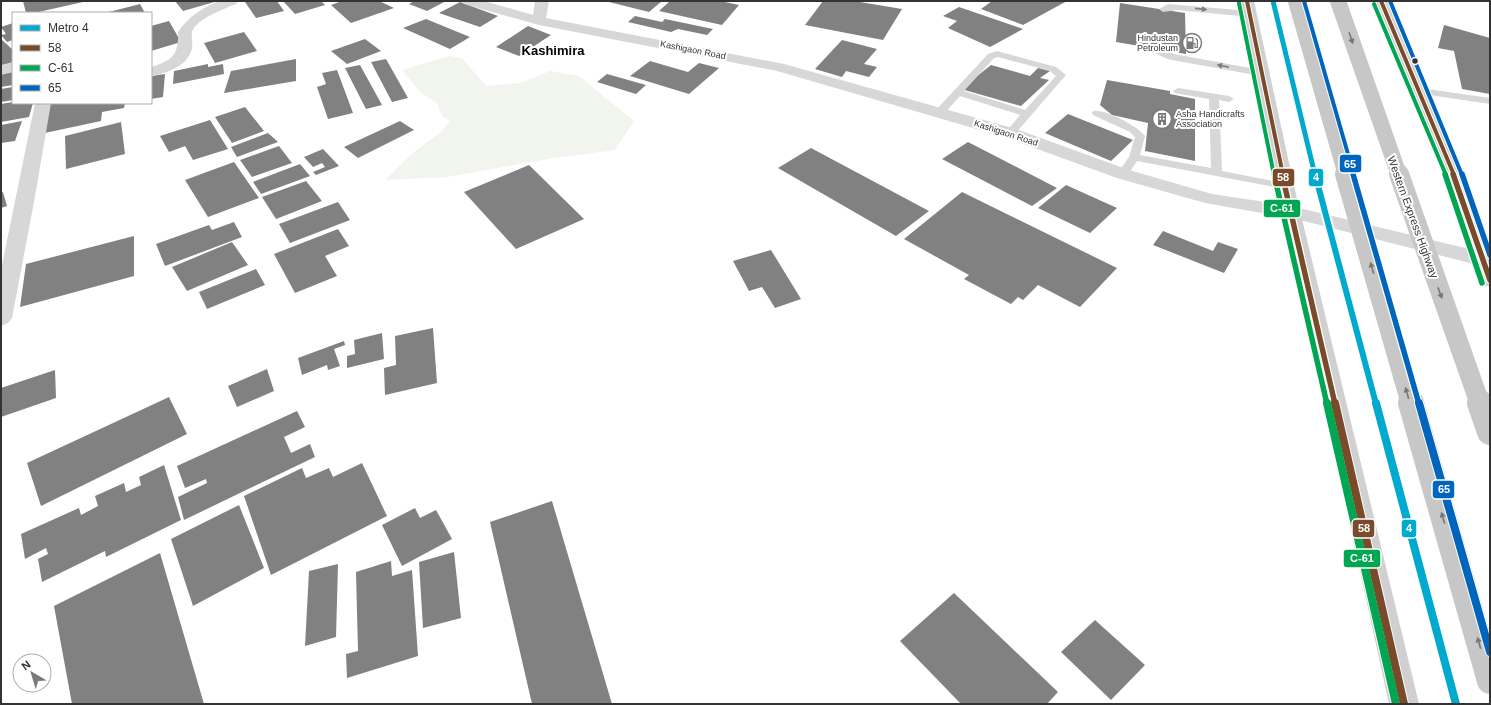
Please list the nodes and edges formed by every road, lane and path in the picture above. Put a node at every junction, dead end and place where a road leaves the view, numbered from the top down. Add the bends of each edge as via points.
1 (232, 1) edge
2 (469, 1) edge
3 (542, 1) edge
4 (1296, 1) edge
5 (1338, 1) edge
6 (1381, 1) edge
7 (1249, 8) edge
8 (1163, 10) dead end
9 (539, 21) junction
10 (1158, 50) dead end
11 (12, 67) edge
12 (1, 70) edge
13 (152, 72) edge
14 (1261, 73) junction
15 (1178, 91) dead end
16 (1420, 91) junction
17 (957, 92) junction
18 (1214, 97) junction
19 (1229, 100) dead end
20 (1490, 101) edge
21 (43, 104) edge
22 (938, 112) junction
23 (1098, 113) dead end
24 (1027, 114) junction
25 (1010, 133) junction
26 (1134, 157) junction
27 (1123, 174) junction
28 (1217, 174) junction
29 (1285, 186) junction
30 (1291, 212) junction
31 (1486, 259) edge
32 (1490, 280) edge
33 (1, 318) edge
34 (1490, 432) edge
35 (1490, 681) edge
36 (1404, 704) edge

1 - 13 street via 207,11 193,22 185,32 186,43 177,62
2 - 9 street, Kashigaon Road
3 - 9 street
35 -> 4 highway, bridge
5 -> 34 highway, Western Express Highway, bridge
6 - 16 main road
8 -> 7 lane via 1168,7
7 - 14 main road
9 - 22 street, Kashigaon Road via 779,67
14 -> 10 lane via 1172,57
11 - 12 street
14 - 29 main road
15 - 18 lane
16 - 20 lane
16 - 31 main road
17 - 22 lane
17 - 24 lane
17 - 24 lane via 991,56 997,54 1053,69 1061,75
18 - 19 lane
18 - 28 lane
21 - 33 street
22 - 25 street, Kashigaon Road
23 - 26 lane via 1134,130 1140,136
24 - 25 lane
25 - 27 street, Kashigaon Road
26 - 27 lane
26 - 28 lane
27 - 30 street, Kashigaon Road via 1211,199
28 - 29 lane
29 - 30 main road
30 - 31 street, Kashigaon Road
30 - 36 main road
31 - 32 main road

